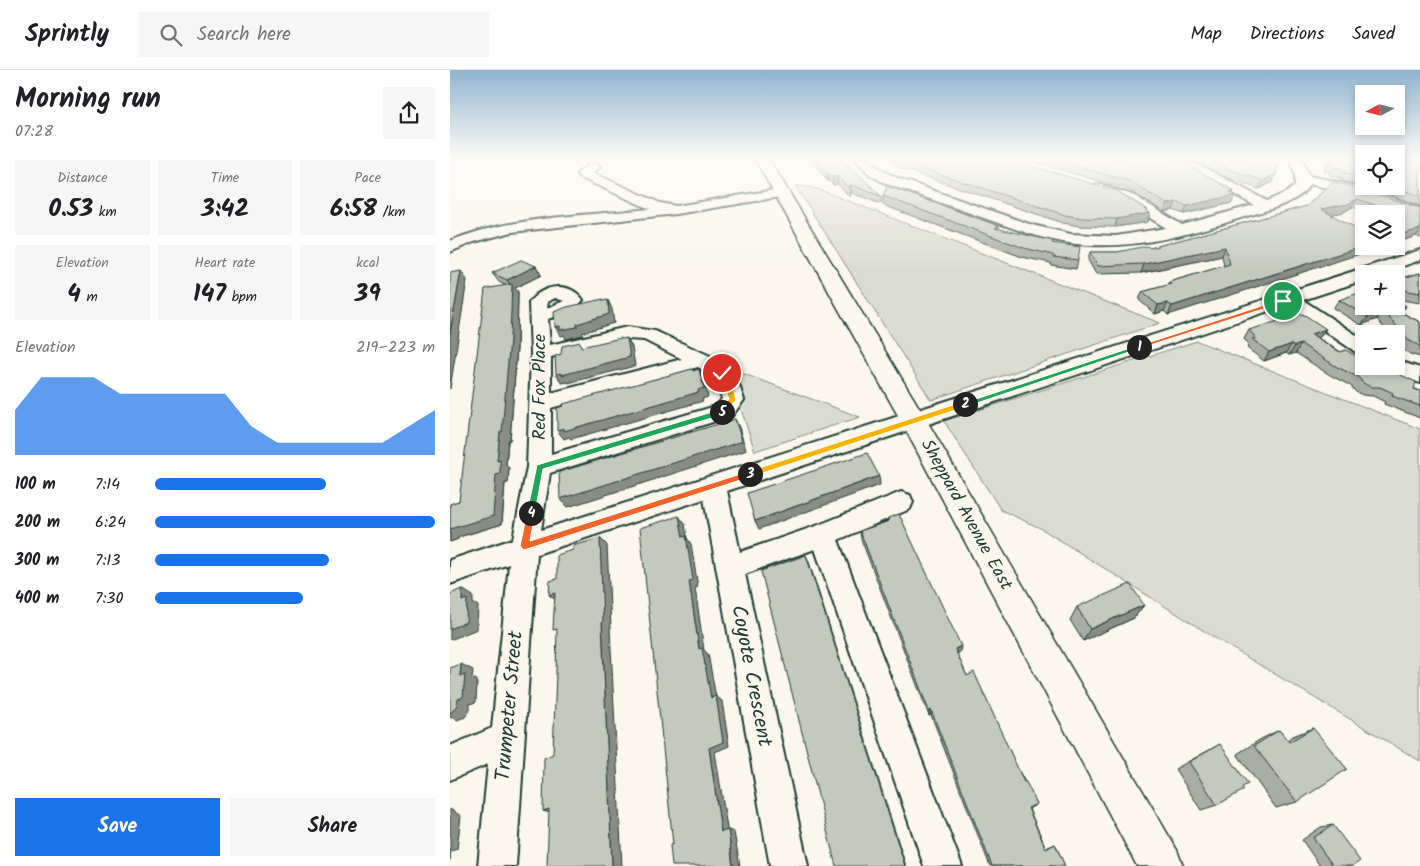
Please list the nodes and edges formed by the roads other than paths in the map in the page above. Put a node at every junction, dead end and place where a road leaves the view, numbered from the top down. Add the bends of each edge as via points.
1 (634, 196) edge
2 (756, 196) edge
3 (782, 196) edge
4 (937, 196) edge
5 (1121, 196) edge
6 (1248, 196) edge
7 (1290, 196) edge
8 (1378, 196) edge
9 (1267, 206) junction
10 (676, 210) junction
11 (1420, 213) edge
12 (1179, 230) junction
13 (450, 247) edge
14 (1420, 255) edge
15 (1391, 265) edge
16 (1355, 277) edge
17 (1290, 299) junction
18 (540, 316) dead end
19 (1355, 343) edge
20 (542, 353) junction
21 (700, 360) junction
22 (1405, 370) edge
23 (1420, 376) edge
24 (540, 403) junction
25 (914, 420) junction
26 (540, 467) junction
27 (714, 486) junction
28 (901, 502) dead end
29 (823, 535) junction
30 (524, 546) junction
31 (729, 568) junction
32 (450, 572) edge
33 (506, 739) junction
34 (450, 763) edge
35 (497, 866) edge
36 (789, 866) edge
37 (943, 866) edge
38 (1161, 866) edge

1 - 10 street
2 - 10 street
3 - 25 main road, Sheppard Avenue East
4 - 12 street via 1050,234 1096,241 1140,238
5 - 12 street
6 - 9 street
7 - 9 street
8 - 11 street
9 - 12 street
10 - 13 street via 512,228
14 - 15 street
16 - 17 street
17 - 19 street
17 - 25 street
18 - 20 street, Red Fox Place
20 - 21 street via 627,333 648,334
20 - 24 street, Red Fox Place
21 - 24 street
21 - 26 street via 722,373 728,382 733,400 724,411
22 - 23 street
24 - 26 street, Red Fox Place
25 - 27 street
25 - 38 main road, Sheppard Avenue East
26 - 30 street, Red Fox Place
27 - 30 street
27 - 31 street, Coyote Crescent
28 - 29 street
29 - 31 street
29 - 37 street
30 - 32 street
30 - 33 street, Trumpeter Street
31 - 36 street, Coyote Crescent
33 - 34 street
33 - 35 street, Trumpeter Street

